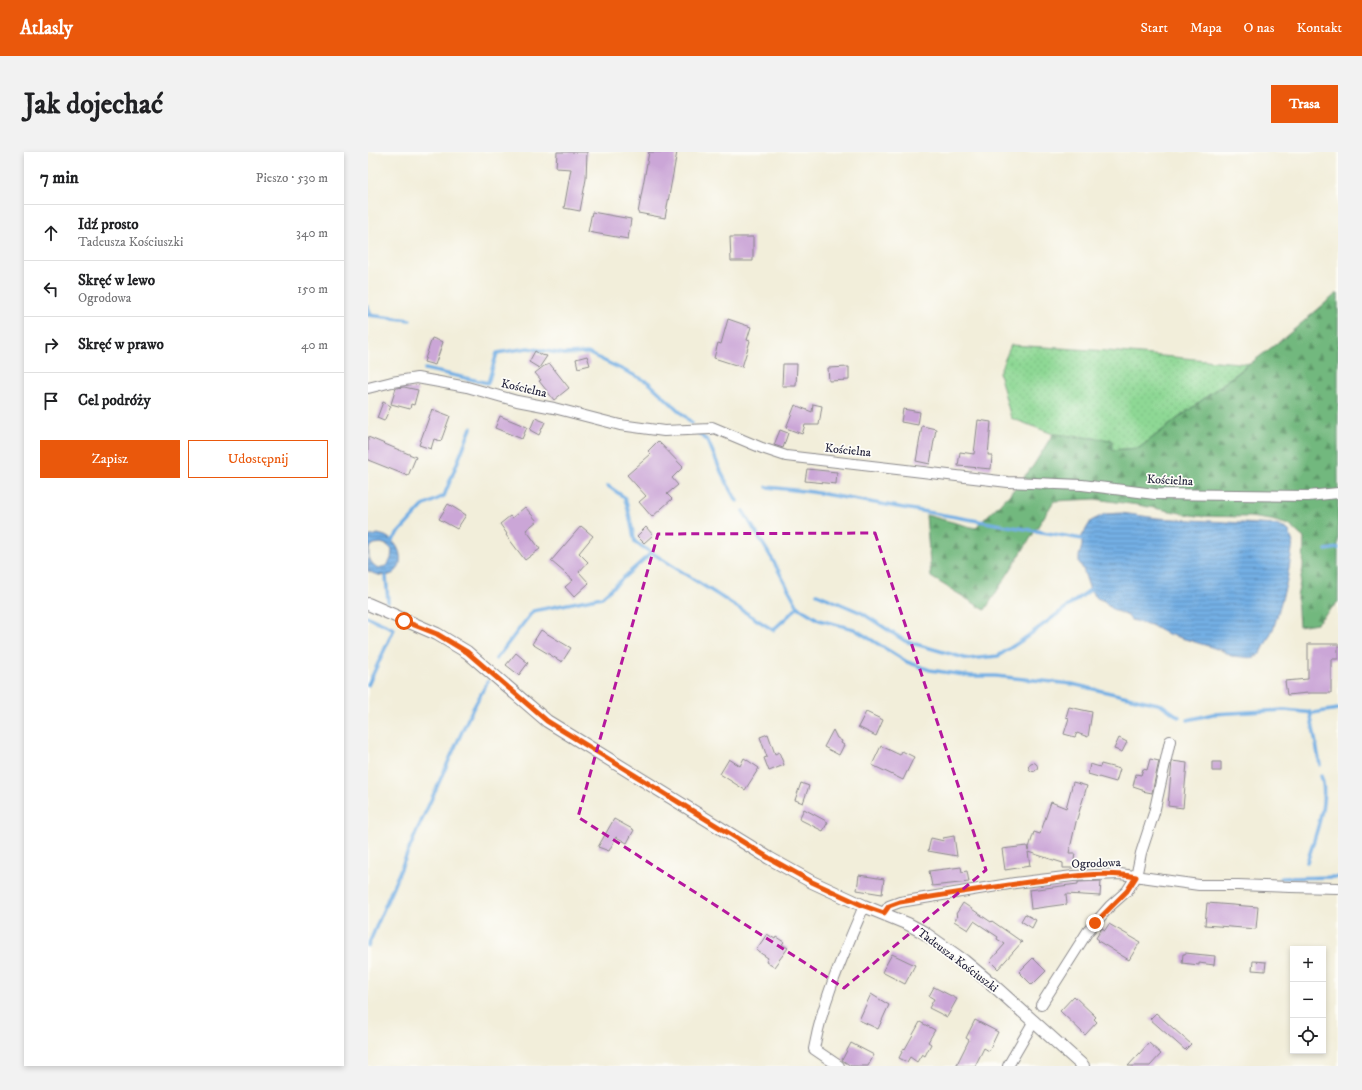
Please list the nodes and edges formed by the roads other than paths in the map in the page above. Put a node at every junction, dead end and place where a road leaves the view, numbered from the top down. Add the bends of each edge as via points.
1 (368, 388) edge
2 (1338, 493) edge
3 (368, 604) edge
4 (1170, 741) dead end
5 (1136, 877) junction
6 (1338, 888) edge
7 (864, 906) junction
8 (884, 913) junction
9 (1041, 1005) dead end
10 (1034, 1020) junction
11 (839, 1066) edge
12 (1008, 1066) edge
13 (1083, 1066) edge

1 - 2 street, Kościelna via 417,378 466,387 620,425 664,431 712,427 786,456 1008,482 1082,484 1155,494 1308,496
3 - 7 street, Tadeusza Kościuszki via 437,634 467,652 547,721 769,858 812,882
4 - 5 street
5 - 6 street, Ogrodowa via 1199,885
5 - 8 street, Ogrodowa via 1120,874 1072,876 1008,884 900,902 889,906
5 - 9 street via 1127,891 1088,931
7 - 8 street, Tadeusza Kościuszki
7 - 11 street via 825,1002 814,1049
8 - 10 street, Tadeusza Kościuszki via 937,941
10 - 12 street
10 - 13 street, Tadeusza Kościuszki

